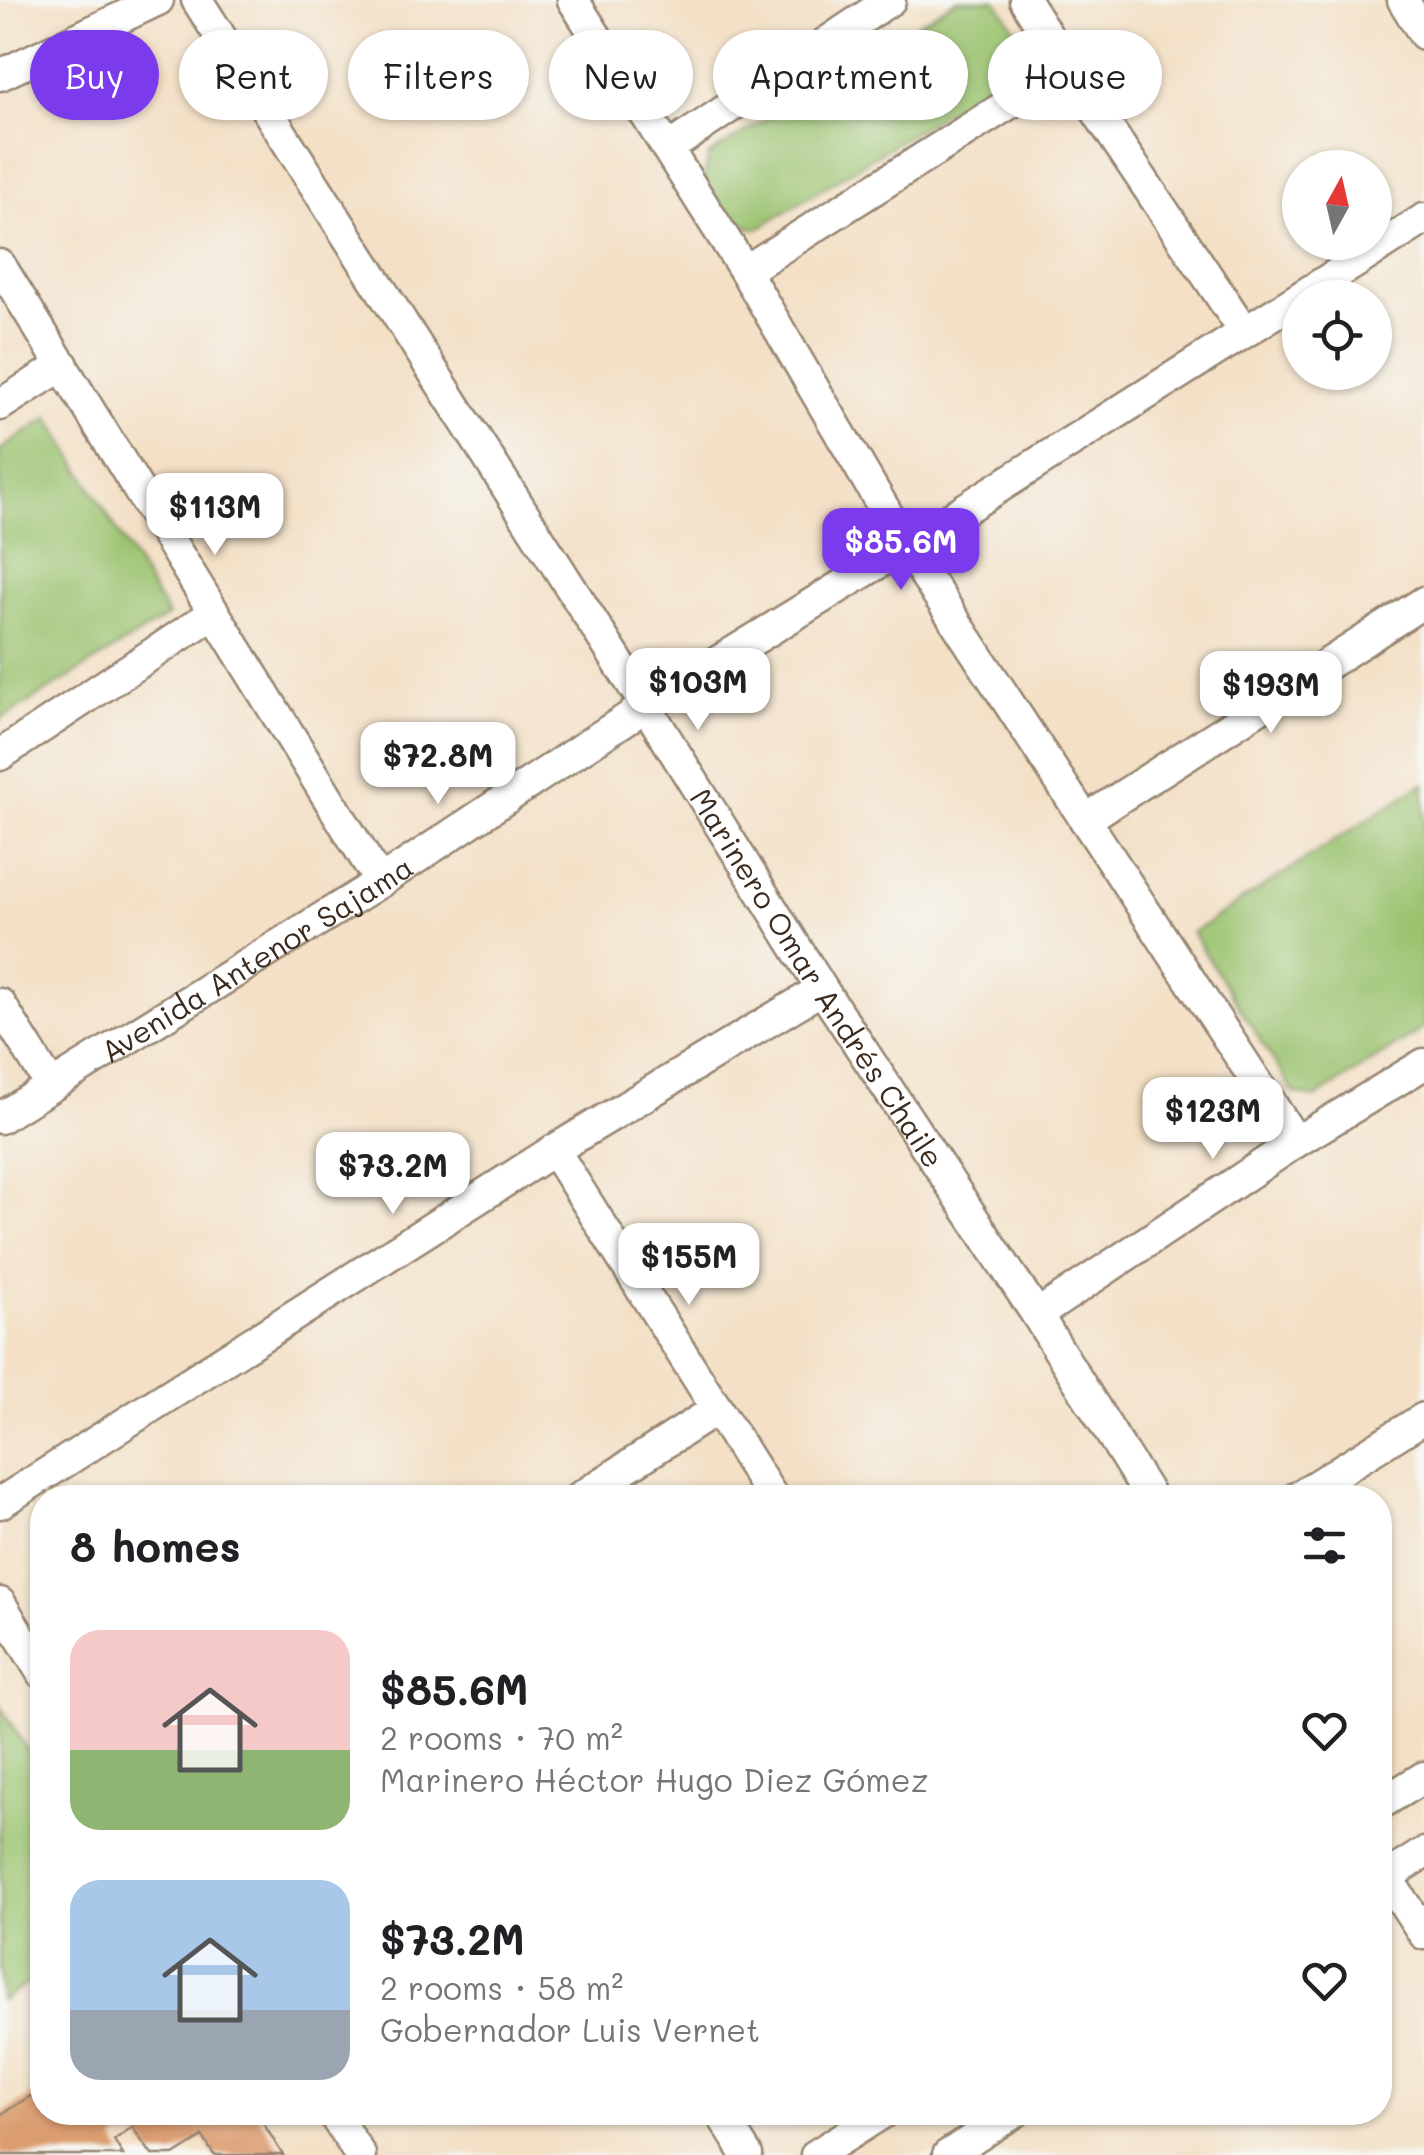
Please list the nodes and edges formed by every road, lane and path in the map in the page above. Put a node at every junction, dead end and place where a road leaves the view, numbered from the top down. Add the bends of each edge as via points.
1 (158, 0) edge
2 (197, 0) edge
3 (573, 0) edge
4 (890, 0) edge
5 (1025, 0) edge
6 (1402, 0) edge
7 (1044, 30) edge
8 (1424, 34) edge
9 (0, 75) edge
10 (988, 117) edge
11 (1102, 120) edge
12 (668, 148) junction
13 (1424, 219) edge
14 (0, 265) edge
15 (745, 271) junction
16 (1244, 332) junction
17 (62, 364) junction
18 (0, 406) edge
19 (906, 546) junction
20 (1424, 602) edge
21 (214, 613) junction
22 (646, 706) junction
23 (0, 755) edge
24 (1085, 820) junction
25 (380, 882) junction
26 (822, 989) junction
27 (0, 1004) edge
28 (1424, 1064) edge
29 (51, 1086) junction
30 (0, 1118) edge
31 (1296, 1142) junction
32 (554, 1150) junction
33 (1037, 1315) junction
34 (717, 1409) junction
35 (1424, 1418) edge
36 (599, 1485) edge
37 (765, 1485) edge
38 (1142, 1485) edge
39 (1317, 1485) edge
40 (0, 1503) edge
41 (0, 1604) edge
42 (30, 1653) edge
43 (1424, 1777) edge
44 (1392, 1797) edge
45 (1424, 1853) edge
46 (1392, 1870) edge
47 (1392, 1889) edge
48 (1424, 1934) edge
49 (340, 2125) edge
50 (728, 2125) edge
51 (863, 2125) edge
52 (995, 2125) edge
53 (360, 2155) edge
54 (746, 2155) edge
55 (816, 2155) edge
56 (948, 2155) edge

1 - 9 street
2 - 22 street, Marinero Omar Andrés Chaile
3 - 12 street
4 - 12 street
5 - 7 street
6 - 8 street
10 - 15 street
11 - 16 street
12 - 15 street
13 - 16 street, Avenida Antenor Sajama
14 - 17 street
15 - 19 street
16 - 19 street, Avenida Antenor Sajama
17 - 18 street
17 - 21 street
19 - 22 street, Avenida Antenor Sajama
19 - 24 street
20 - 24 street
21 - 23 street
21 - 25 street
22 - 25 street, Avenida Antenor Sajama
22 - 26 street, Marinero Omar Andrés Chaile
24 - 31 street
25 - 29 street, Avenida Antenor Sajama
26 - 32 street
26 - 33 street, Marinero Omar Andrés Chaile
27 - 29 street
28 - 31 street
29 - 30 street, Avenida Antenor Sajama
31 - 33 street
32 - 34 street
32 - 40 street
33 - 38 street, Marinero Omar Andrés Chaile
34 - 36 street
34 - 37 street
35 - 39 street
41 - 42 street
43 - 44 street
45 - 46 street
47 - 48 street
49 - 53 street
50 - 54 street
51 - 55 street
52 - 56 street

